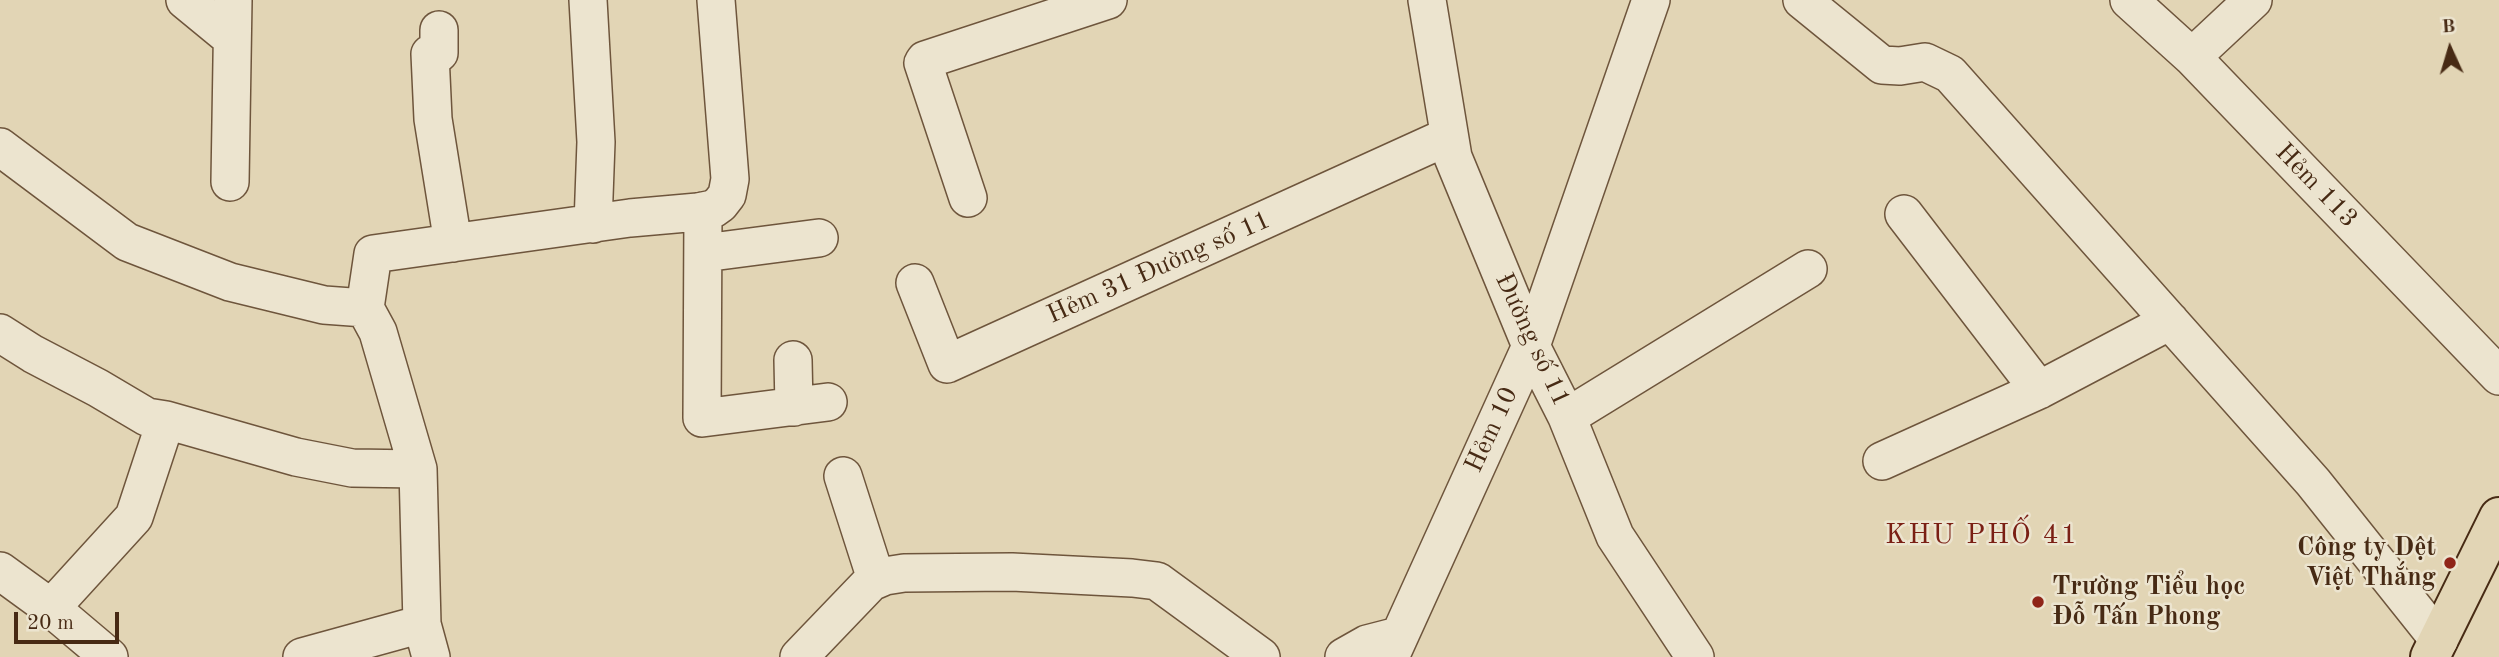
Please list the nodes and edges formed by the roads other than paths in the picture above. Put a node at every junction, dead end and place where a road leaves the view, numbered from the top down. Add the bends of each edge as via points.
1 (185, 0) edge
2 (233, 0) edge
3 (588, 0) edge
4 (716, 0) edge
5 (1108, 0) edge
6 (1427, 0) edge
7 (1651, 0) edge
8 (1802, 0) edge
9 (2129, 0) edge
10 (2253, 0) edge
11 (439, 30) dead end
12 (230, 37) junction
13 (2192, 57) junction
14 (1449, 136) junction
15 (0, 147) edge
16 (230, 183) dead end
17 (968, 198) dead end
18 (703, 211) junction
19 (1904, 214) dead end
20 (593, 224) junction
21 (819, 238) dead end
22 (453, 243) junction
23 (704, 253) junction
24 (1808, 269) dead end
25 (915, 283) dead end
26 (365, 308) junction
27 (2170, 321) junction
28 (0, 333) edge
29 (1531, 346) junction
30 (793, 360) dead end
31 (2499, 376) edge
32 (2039, 390) junction
33 (1567, 417) junction
34 (166, 420) junction
35 (1882, 461) dead end
36 (418, 469) junction
37 (843, 476) dead end
38 (2499, 517) edge
39 (0, 570) edge
40 (876, 579) junction
41 (51, 608) junction
42 (426, 640) edge
43 (1394, 646) edge
44 (2434, 649) edge
45 (109, 657) edge
46 (302, 657) edge
47 (799, 657) edge
48 (1261, 657) edge
49 (1344, 657) edge
50 (1695, 657) edge

1 - 12 street
2 - 12 street
3 - 20 street via 596,142
4 - 18 street via 729,188 720,204
5 - 17 street via 925,60
6 - 14 street, Đường số 11
7 - 29 street, Hẻm 10
8 - 27 street via 1882,65 1925,62 1950,75
9 - 13 street, Hẻm 113
10 - 13 street
11 - 22 street via 439,53 430,54 433,119
12 - 16 street
13 - 31 street, Hẻm 113
14 - 25 street, Hẻm 31 Đường số 11 via 947,364
14 - 29 street, Đường số 11 via 1453,157
15 - 26 street via 127,242 230,282 324,304
18 - 20 street
18 - 23 street
19 - 32 street
20 - 22 street
21 - 23 street
22 - 26 street via 373,254
23 - 30 street via 702,418 811,405
24 - 33 street
26 - 36 street via 378,332
27 - 32 street
27 - 44 street via 2313,482
28 - 34 street via 147,417
29 - 33 street, Đường số 11
29 - 43 street, Hẻm 10
32 - 35 street
33 - 50 street, Đường số 11 via 1615,536
34 - 36 street via 307,460 352,468
34 - 41 street via 134,517
36 - 42 street
37 - 40 street
38 - 44 main road
39 - 41 street
40 - 47 street
40 - 48 street via 904,573 998,572 1157,581
41 - 45 street
42 - 46 street
43 - 49 street via 1367,644

